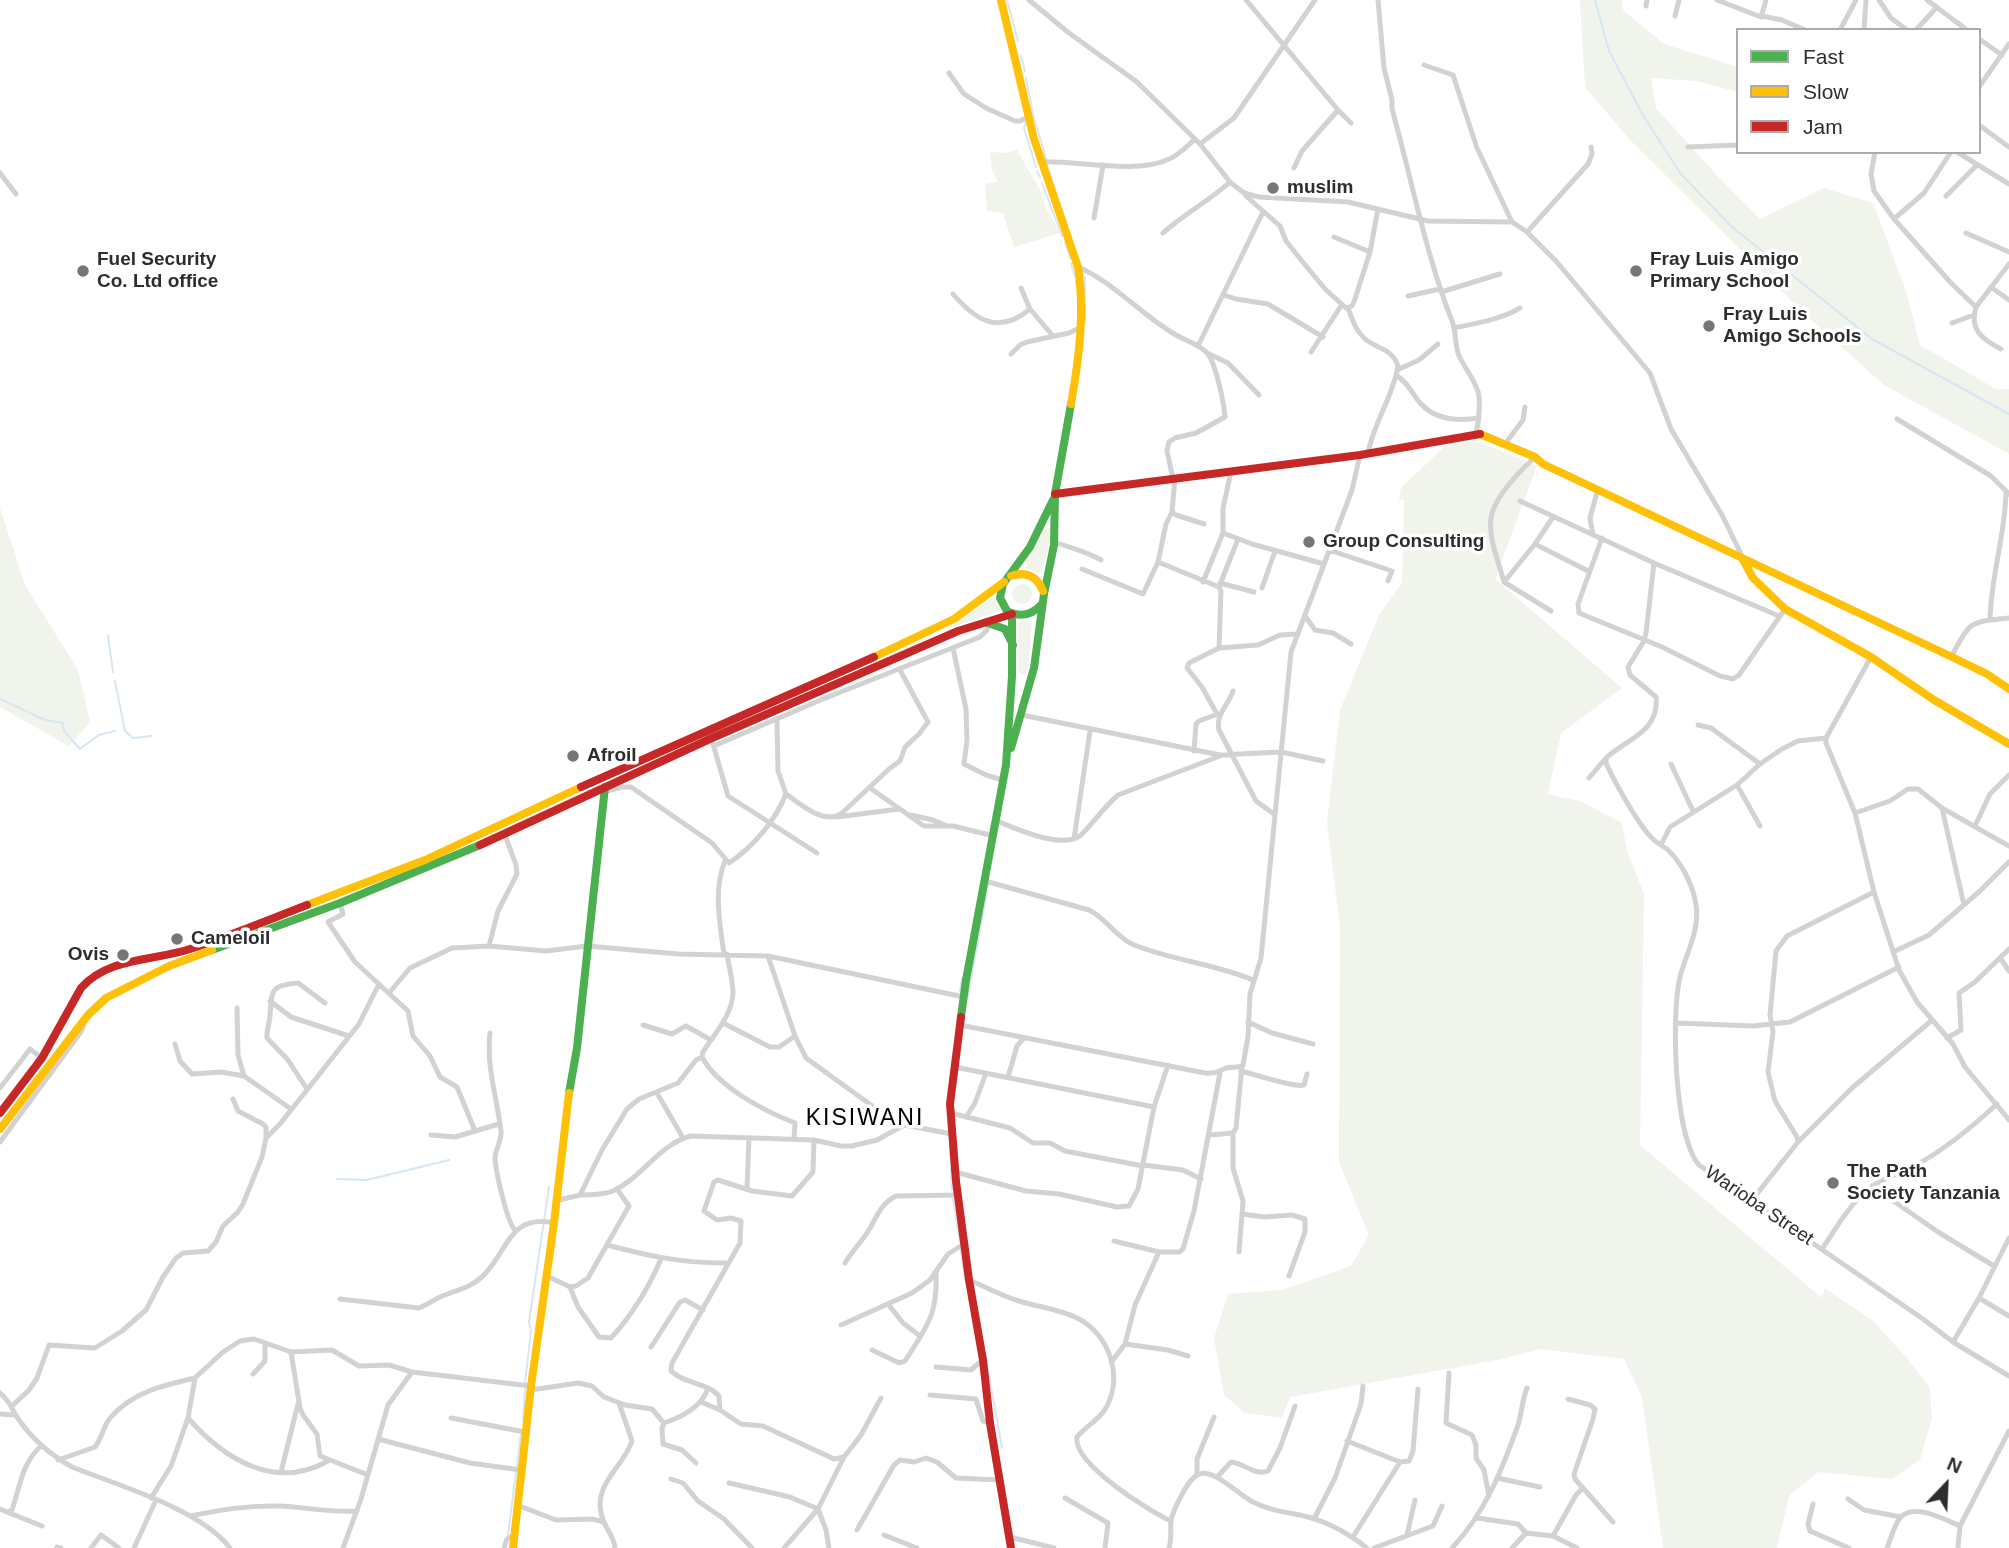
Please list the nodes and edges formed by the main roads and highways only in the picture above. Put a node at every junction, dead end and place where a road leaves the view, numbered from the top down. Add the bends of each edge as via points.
1 (1002, 0) edge
2 (1543, 464) junction
3 (1055, 494) junction
4 (1632, 505) junction
5 (1742, 556) junction
6 (1006, 579) junction
7 (1043, 598) junction
8 (1012, 614) junction
9 (974, 625) junction
10 (1013, 645) junction
11 (2009, 689) edge
12 (2006, 743) edge
13 (1006, 765) junction
14 (605, 789) junction
15 (129, 962) junction
16 (136, 982) junction
17 (74, 1000) junction
18 (88, 1014) junction
19 (0, 1113) edge
20 (0, 1129) edge
21 (513, 1548) edge
22 (1012, 1548) edge

1 - 3 main road via 1040,162 1081,285 1082,327
2 - 3 main road via 1476,434 1364,454
2 - 4 main road
2 - 4 main road
3 - 6 main road via 1026,554
3 - 7 main road via 1054,542
4 - 5 main road
5 - 11 main road via 1987,674
5 - 12 main road via 1782,613 1871,657
6 - 7 main road via 1019,573 1033,576
6 - 8 main road via 1001,601
6 - 15 main road via 954,619 926,634 425,860 187,950
7 - 8 main road via 1040,608 1029,616
7 - 13 main road via 1034,668
8 - 9 main road
8 - 10 main road
9 - 10 main road via 988,622 1005,629
9 - 14 main road
10 - 13 main road
13 - 22 main road via 964,996 951,1113 969,1280
14 - 16 main road via 340,903
14 - 21 main road
15 - 16 main road via 142,967 143,976
15 - 17 main road via 97,973
16 - 18 main road
17 - 18 main road via 75,1013
17 - 19 main road via 41,1058
18 - 20 main road

